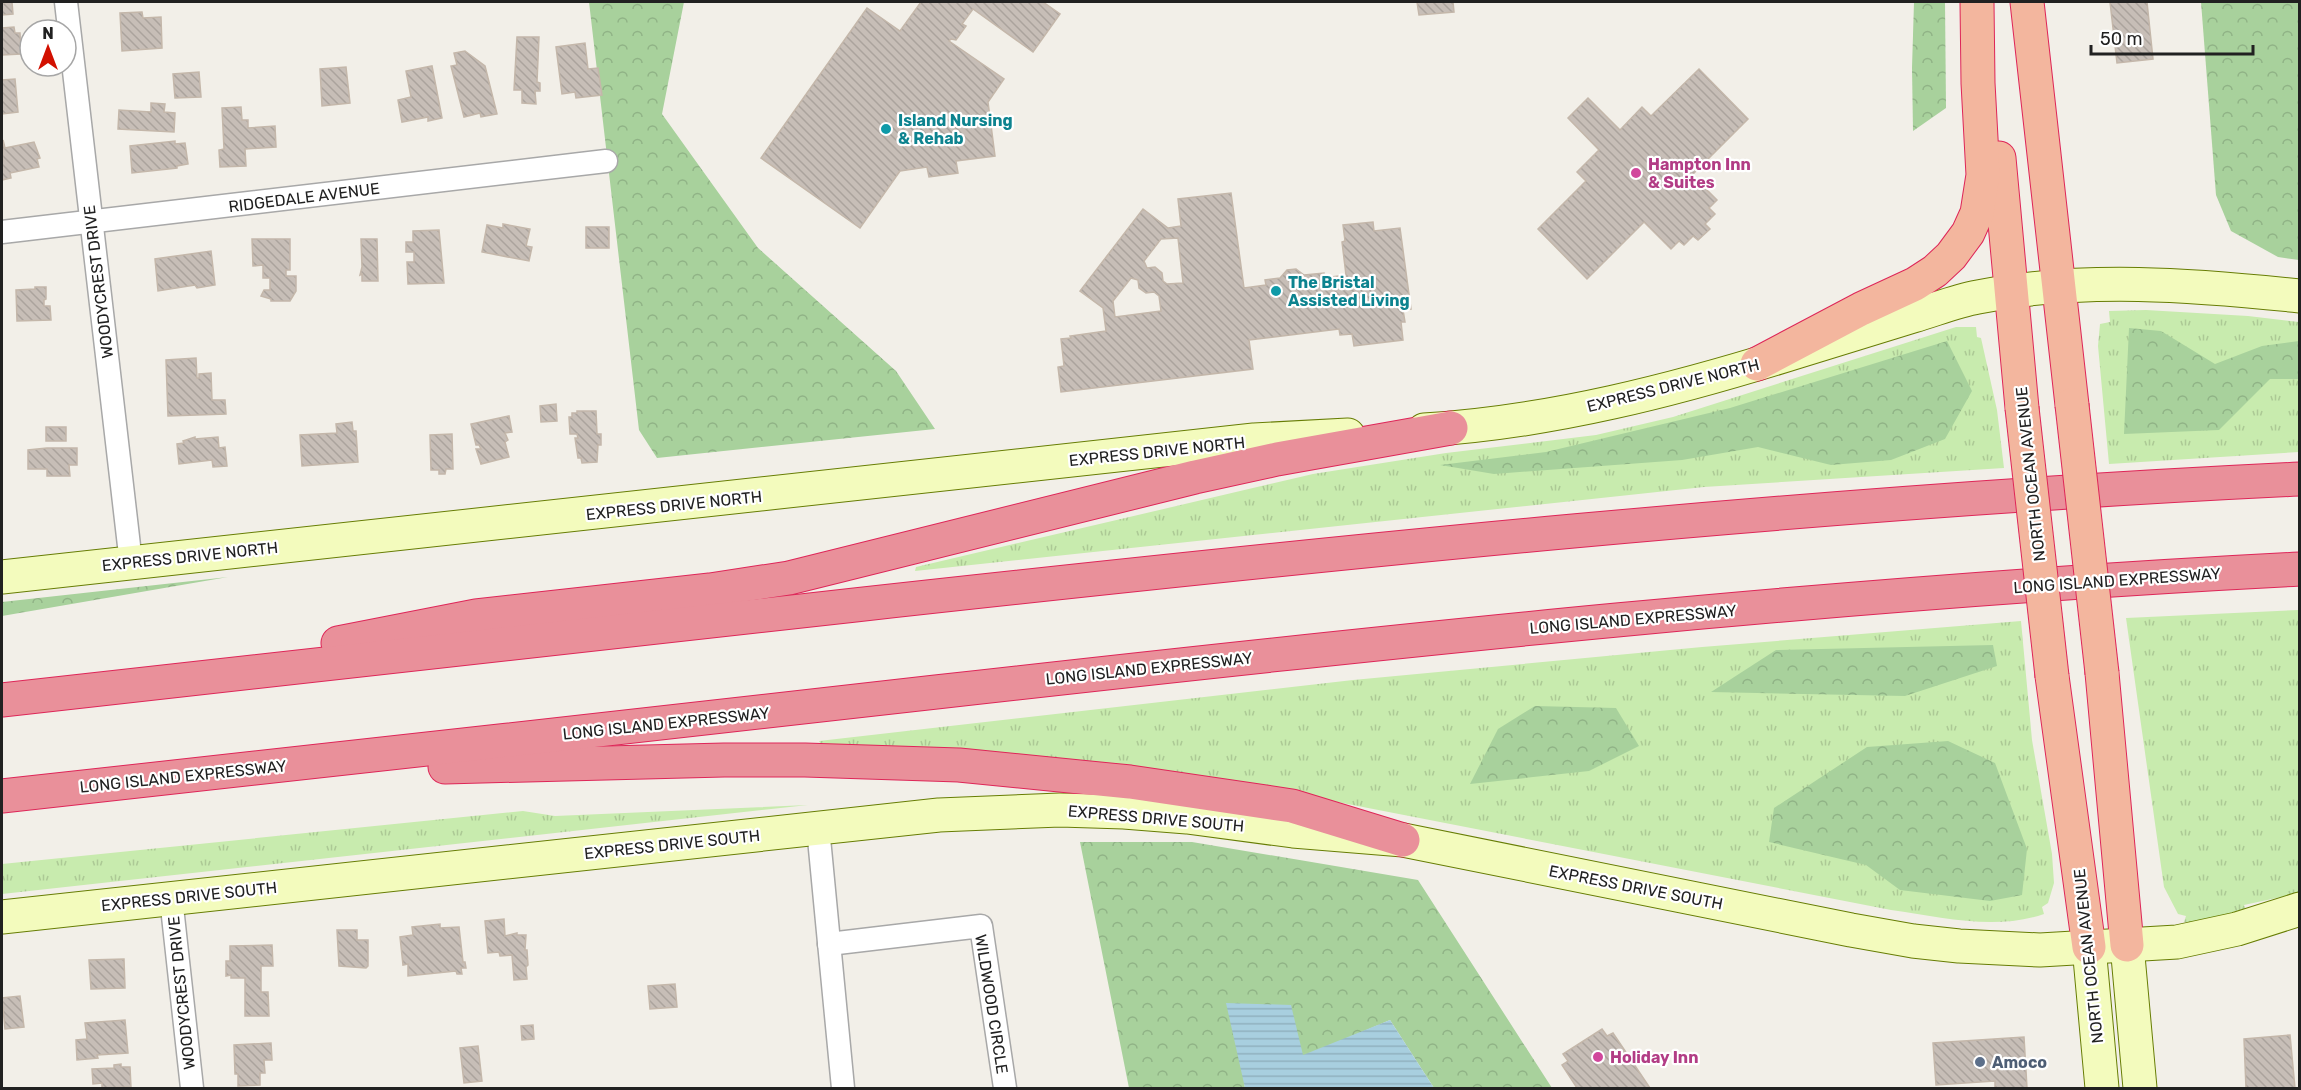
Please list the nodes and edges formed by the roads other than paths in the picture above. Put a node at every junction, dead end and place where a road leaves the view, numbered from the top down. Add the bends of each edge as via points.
1 (66, 2) edge
2 (1977, 2) edge
3 (1982, 2) edge
4 (2027, 2) edge
5 (606, 161) dead end
6 (92, 222) junction
7 (2, 232) edge
8 (2060, 287) junction
9 (2011, 292) junction
10 (2300, 296) edge
11 (1757, 364) junction
12 (1451, 428) junction
13 (2300, 479) edge
14 (131, 563) junction
15 (2300, 569) edge
16 (2, 577) edge
17 (114, 687) junction
18 (2, 700) edge
19 (209, 773) junction
20 (2, 796) edge
21 (818, 828) junction
22 (1403, 840) junction
23 (171, 898) junction
24 (2300, 909) edge
25 (2, 917) edge
26 (830, 944) junction
27 (2127, 945) junction
28 (2089, 947) junction
29 (192, 1089) edge
30 (843, 1089) edge
31 (1005, 1089) edge
32 (2102, 1089) edge
33 (2140, 1089) edge

1 - 6 street, WOODYCREST DRIVE
2 - 11 highway via 1983,175 1977,213 1968,232 1951,256 1915,284
3 - 9 highway, NORTH OCEAN AVENUE
4 - 8 highway
5 - 6 street, RIDGEDALE AVENUE
6 - 7 street, RIDGEDALE AVENUE
6 - 14 street, WOODYCREST DRIVE
8 - 9 main road, EXPRESS DRIVE NORTH
8 - 10 main road, EXPRESS DRIVE NORTH via 2178,286
8 - 27 highway, bridge
9 - 11 main road, EXPRESS DRIVE NORTH via 1977,297
9 - 28 highway, NORTH OCEAN AVENUE, bridge via 2052,676
11 - 12 main road, EXPRESS DRIVE NORTH via 1635,398
12 - 14 main road, EXPRESS DRIVE NORTH via 1254,440
12 - 17 highway via 1195,477 789,578 476,616
13 - 17 highway via 1772,513 1515,536
14 - 16 main road, EXPRESS DRIVE NORTH
15 - 19 highway, LONG ISLAND EXPRESSWAY via 1988,588 1513,630
17 - 18 highway
19 - 20 highway, LONG ISLAND EXPRESSWAY
19 - 22 highway via 723,760 959,765 1130,782 1292,806
21 - 22 main road, EXPRESS DRIVE SOUTH via 939,815 1060,810 1188,817
21 - 23 main road, EXPRESS DRIVE SOUTH
21 - 26 street
22 - 28 main road, EXPRESS DRIVE SOUTH via 1913,941 2040,950
23 - 25 main road, EXPRESS DRIVE SOUTH
23 - 29 street, WOODYCREST DRIVE
24 - 27 main road, EXPRESS DRIVE SOUTH via 2202,938
26 - 30 street
26 - 31 street, WILDWOOD CIRCLE via 981,926
27 - 28 main road, EXPRESS DRIVE SOUTH
27 - 33 main road
28 - 32 main road, NORTH OCEAN AVENUE

